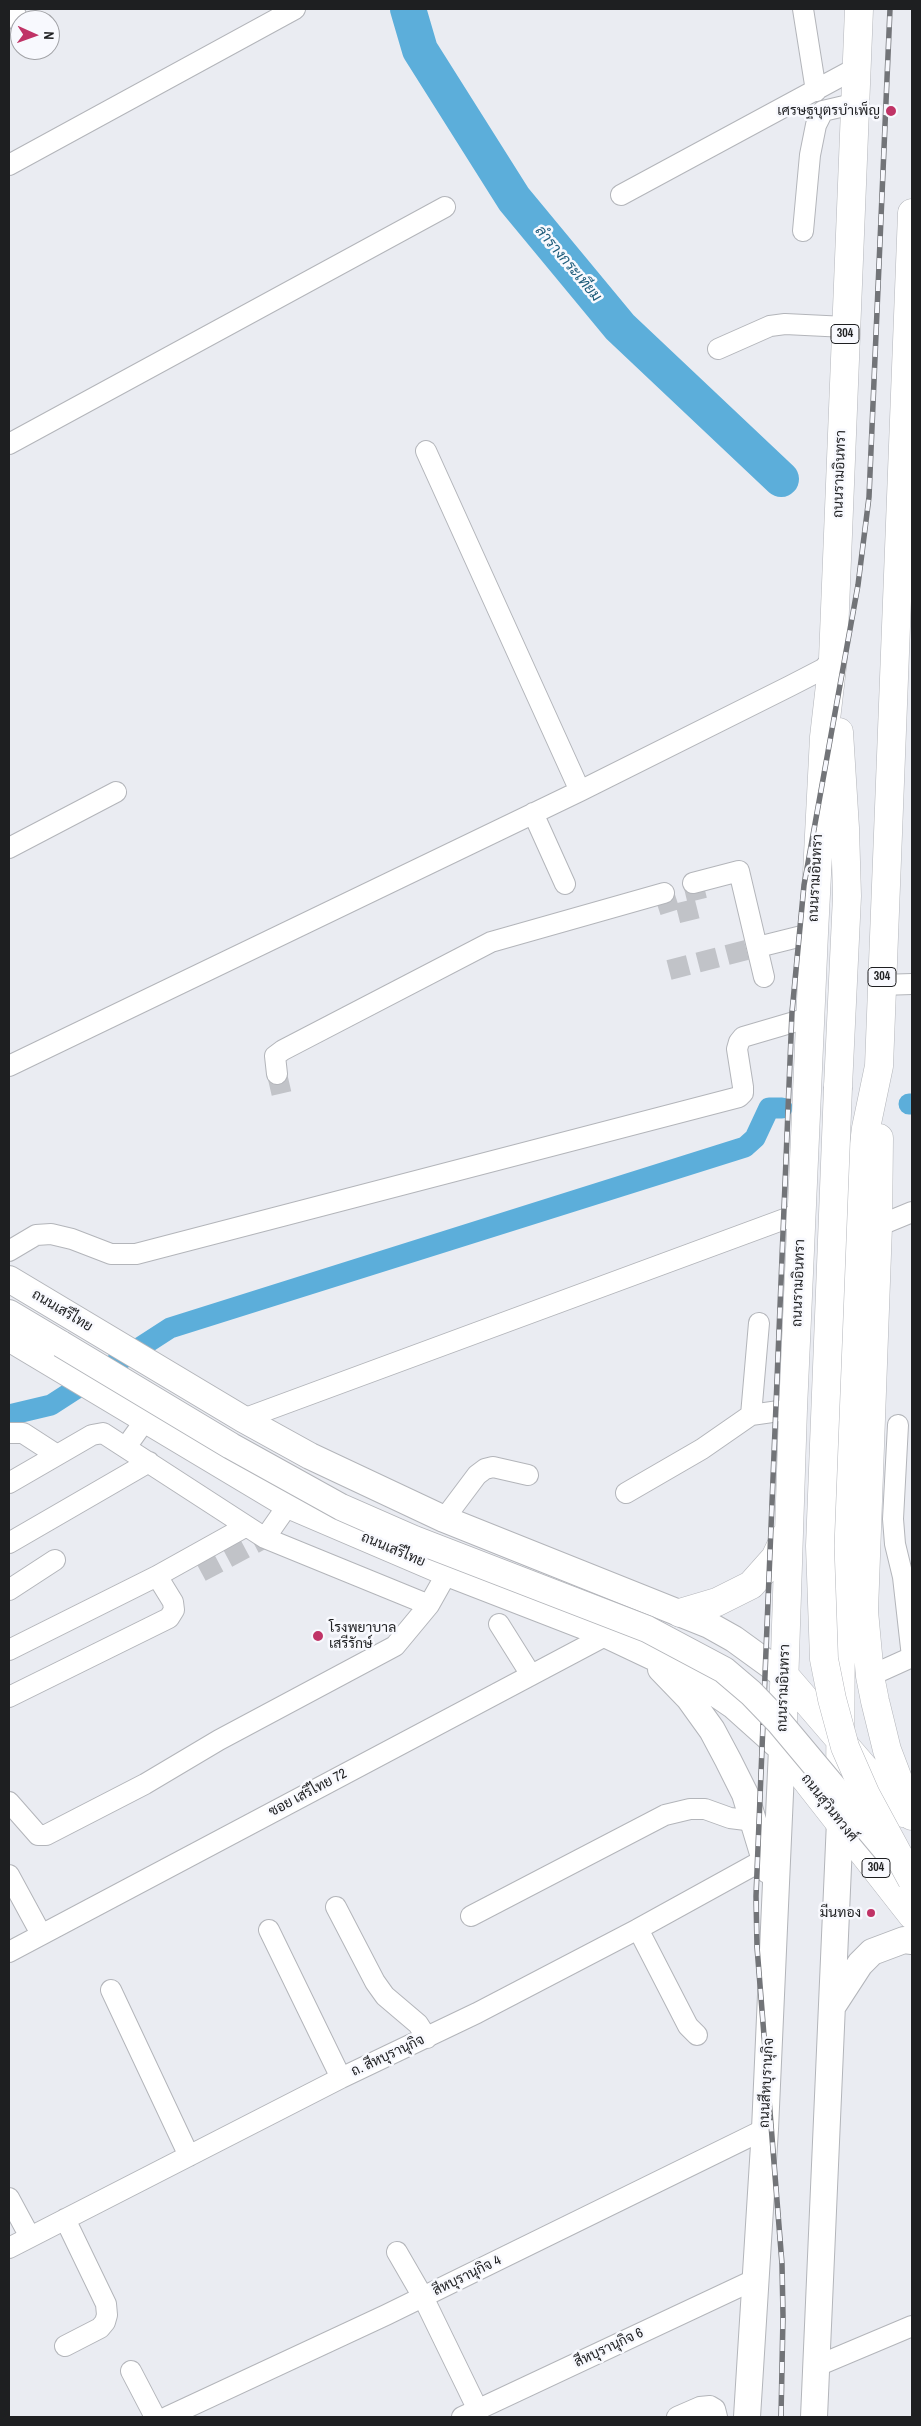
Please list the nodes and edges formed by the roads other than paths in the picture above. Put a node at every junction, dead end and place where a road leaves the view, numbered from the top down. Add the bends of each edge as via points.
1 (295, 9) edge
2 (803, 9) edge
3 (860, 9) edge
4 (858, 67) junction
5 (816, 91) junction
6 (857, 103) junction
7 (9, 165) edge
8 (621, 195) dead end
9 (445, 207) dead end
10 (912, 213) edge
11 (803, 231) dead end
12 (911, 252) edge
13 (846, 327) junction
14 (718, 349) dead end
15 (907, 440) edge
16 (9, 444) edge
17 (426, 451) dead end
18 (907, 474) edge
19 (833, 660) junction
20 (580, 791) junction
21 (116, 792) dead end
22 (534, 813) junction
23 (9, 848) edge
24 (693, 882) dead end
25 (565, 884) dead end
26 (664, 893) dead end
27 (814, 933) junction
28 (758, 947) junction
29 (764, 977) dead end
30 (912, 984) edge
31 (881, 985) junction
32 (811, 1017) junction
33 (9, 1066) edge
34 (878, 1066) junction
35 (277, 1074) tunnel mouth
36 (912, 1212) edge
37 (802, 1213) junction
38 (878, 1226) junction
39 (9, 1251) edge
40 (9, 1279) edge
41 (9, 1313) edge
42 (759, 1323) dead end
43 (9, 1338) edge
44 (796, 1358) junction
45 (851, 1358) junction
46 (793, 1409) junction
47 (751, 1415) junction
48 (243, 1419) junction
49 (146, 1420) junction
50 (894, 1425) edge
51 (9, 1433) edge
52 (126, 1447) junction
53 (57, 1455) junction
54 (149, 1462) junction
55 (528, 1475) dead end
56 (9, 1484) edge
57 (626, 1493) dead end
58 (406, 1500) junction
59 (288, 1505) junction
60 (444, 1519) junction
61 (245, 1527) junction
62 (789, 1530) junction
63 (265, 1538) junction
64 (9, 1543) edge
65 (384, 1545) junction
66 (55, 1560) dead end
67 (447, 1573) junction
68 (157, 1576) junction
69 (9, 1590) edge
70 (429, 1605) junction
71 (680, 1613) junction
72 (499, 1624) dead end
73 (607, 1635) junction
74 (9, 1650) edge
75 (645, 1653) junction
76 (912, 1657) edge
77 (530, 1676) junction
78 (785, 1676) junction
79 (870, 1676) junction
80 (9, 1697) edge
81 (841, 1739) junction
82 (782, 1749) junction
83 (9, 1802) edge
84 (912, 1816) edge
85 (754, 1821) junction
86 (840, 1821) junction
87 (912, 1824) edge
88 (765, 1860) junction
89 (912, 1861) edge
90 (9, 1874) edge
91 (912, 1880) edge
92 (775, 1897) junction
93 (336, 1907) dead end
94 (912, 1911) edge
95 (912, 1915) edge
96 (471, 1916) dead end
97 (638, 1929) junction
98 (269, 1930) dead end
99 (41, 1934) junction
100 (912, 1941) edge
101 (9, 1952) edge
102 (111, 1990) dead end
103 (832, 2008) junction
104 (697, 2035) dead end
105 (427, 2038) junction
106 (341, 2078) junction
107 (765, 2129) junction
108 (189, 2156) junction
109 (9, 2198) edge
110 (66, 2219) junction
111 (30, 2237) junction
112 (9, 2248) edge
113 (397, 2252) dead end
114 (756, 2278) junction
115 (423, 2297) junction
116 (912, 2326) edge
117 (65, 2346) dead end
118 (817, 2366) junction
119 (131, 2371) dead end
120 (470, 2414) edge
121 (155, 2417) edge
122 (167, 2417) edge
123 (677, 2417) edge
124 (717, 2417) edge
125 (746, 2417) edge
126 (814, 2417) edge

1 - 7 street
2 - 5 street
3 - 4 highway, ถนนรามอินทรา / 304
4 - 5 street
4 - 6 highway, ถนนรามอินทรา / 304
5 - 8 street
6 - 11 street via 823,111 816,125
6 - 13 highway, ถนนรามอินทรา / 304
9 - 16 street
10 - 12 highway, 304
12 - 15 highway, 304
13 - 14 street via 770,326
13 - 19 highway, ถนนรามอินทรา / 304
15 - 18 highway, 304
17 - 20 street
18 - 31 highway, 304
19 - 20 street via 807,678
19 - 27 highway, ถนนรามอินทรา / 304 via 824,737
19 - 91 highway, bridge via 847,896 820,1546 824,1659 846,1747 866,1795
20 - 22 street
21 - 23 street
22 - 25 street
22 - 33 street
24 - 28 street via 738,870
26 - 35 street via 492,942 283,1050 275,1056
27 - 28 street
27 - 32 highway, ถนนรามอินทรา / 304
28 - 29 street
30 - 31 street
31 - 34 highway, 304
32 - 37 highway, ถนนรามอินทรา / 304
32 - 39 street via 738,1042 743,1087 743,1094 739,1097 136,1254 111,1254 50,1234 36,1235
34 - 38 highway
34 - 45 highway, 304 via 858,1192
36 - 38 street
37 - 44 highway, ถนนรามอินทรา / 304
37 - 48 street
38 - 50 highway
40 - 48 main road, ถนนเสรีไทย
41 - 91 main road, bridge via 248,1456 341,1507 414,1539 647,1629 724,1670 751,1692 779,1722
42 - 47 street
43 - 49 main road, ถนนเสรีไทย
44 - 45 highway
44 - 46 highway, ถนนรามอินทรา / 304
45 - 81 highway, 304 via 840,1612
46 - 47 street
46 - 62 highway, ถนนรามอินทรา / 304
47 - 57 street via 702,1449
48 - 58 main road, ถนนเสรีไทย via 310,1456
49 - 52 street
49 - 59 main road, ถนนเสรีไทย
50 - 76 street via 893,1519
50 - 79 highway via 864,1611
51 - 53 street via 23,1433
52 - 53 street via 98,1433
52 - 54 street
53 - 56 street
54 - 61 street
54 - 64 street
55 - 60 street via 493,1466 485,1469
58 - 60 main road, ถนนเสรีไทย
58 - 65 main road via 409,1521 406,1530 396,1541
59 - 63 street
59 - 65 main road, ถนนเสรีไทย
60 - 71 main road, ถนนเสรีไทย
61 - 63 street
61 - 68 street
62 - 71 highway via 775,1558 751,1585 717,1602
62 - 78 highway, ถนนรามอินทรา / 304
63 - 70 street
65 - 67 main road, ถนนเสรีไทย
66 - 69 street
67 - 70 street
67 - 73 main road, ถนนเสรีไทย
68 - 74 street
68 - 80 street via 172,1602 174,1610 169,1618
70 - 83 street via 406,1636 384,1654 46,1835 38,1835
71 - 78 main road, ถนนเสรีไทย via 734,1638
72 - 77 street
73 - 75 main road, ถนนเสรีไทย
73 - 77 street, ซอย เสรีไทย 72
75 - 82 main road, ถนนเสรีไทย via 708,1687
75 - 85 main road via 689,1698 712,1730 745,1794
76 - 79 street
77 - 99 street, ซอย เสรีไทย 72
78 - 81 highway
78 - 82 highway, ถนนรามอินทรา / 304
79 - 84 highway via 888,1750
81 - 86 highway, 304
81 - 87 highway
82 - 86 highway, ถนนสุวินทวงศ์ / 304
82 - 92 main road, ถนนสีหบุรานุกิจ
85 - 88 main road
85 - 96 street via 705,1810 665,1814
86 - 95 highway, ถนนสุวินทวงศ์ / 304
86 - 103 main road
88 - 92 main road
88 - 97 street, ถ. สีหบุรานุกิจ
89 - 94 highway via 906,1873 906,1883
90 - 99 street
92 - 107 main road, ถนนสีหบุรานุกิจ
93 - 105 street via 375,1982 418,2024
97 - 104 street via 688,2026
97 - 105 street, ถ. สีหบุรานุกิจ
98 - 106 street
99 - 101 street, ซอย เสรีไทย 72
100 - 103 main road via 904,1940 872,1952 860,1964
102 - 108 street
103 - 118 main road
105 - 106 street, ถ. สีหบุรานุกิจ
106 - 108 street, ถ. สีหบุรานุกิจ
107 - 114 main road, ถนนสีหบุรานุกิจ
107 - 115 street, สีหบุรานุกิจ 4
108 - 110 street, ถ. สีหบุรานุกิจ
109 - 111 street
110 - 111 street, ถ. สีหบุรานุกิจ
110 - 117 street via 106,2304 107,2315 100,2328
111 - 112 street, ถ. สีหบุรานุกิจ
113 - 115 street
114 - 120 street, สีหบุรานุกิจ 6
114 - 125 main road, ถนนสีหบุรานุกิจ
115 - 120 street
115 - 122 street, สีหบุรานุกิจ 4
116 - 118 street
118 - 126 main road
119 - 121 street
123 - 124 street via 710,2406 715,2409

